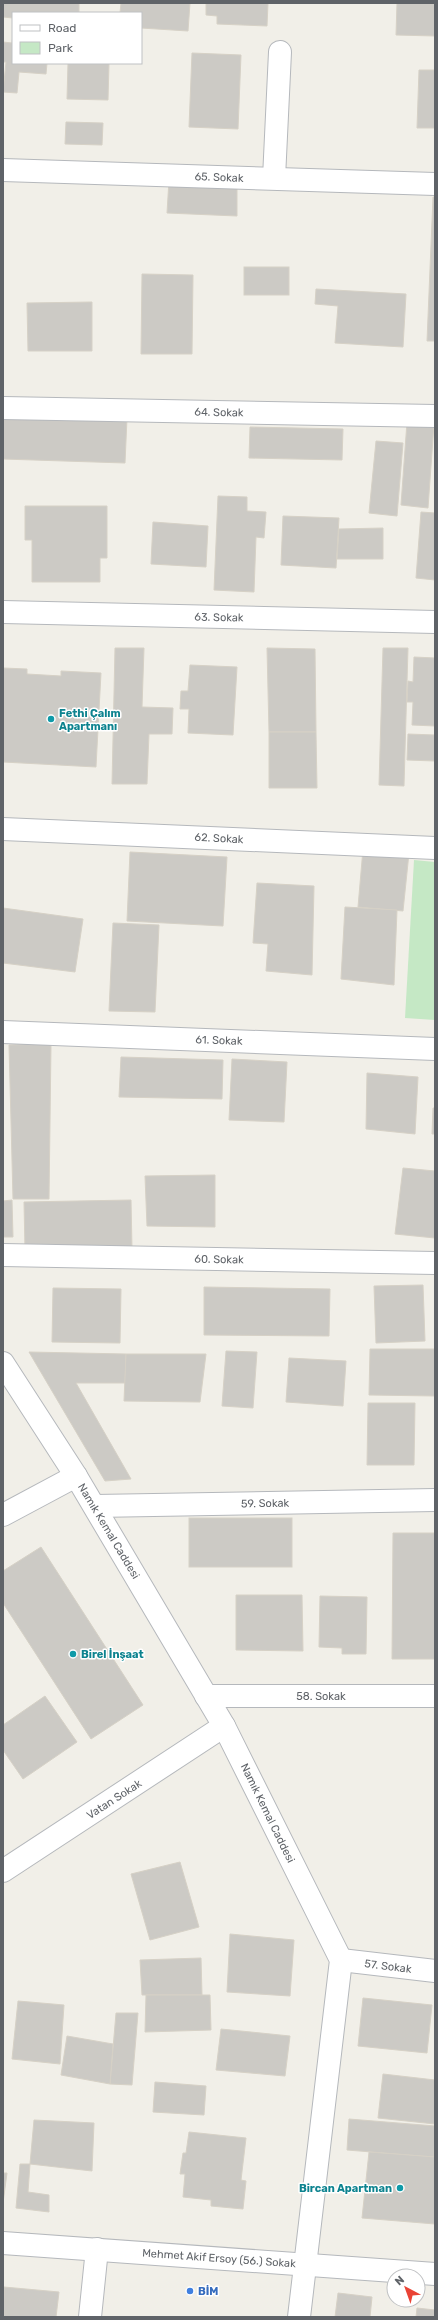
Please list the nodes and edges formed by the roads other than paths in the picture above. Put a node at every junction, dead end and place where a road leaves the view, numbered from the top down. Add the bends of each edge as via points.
1 (280, 52) dead end
2 (3, 170) edge
3 (274, 178) junction
4 (435, 184) edge
5 (3, 408) edge
6 (435, 416) edge
7 (3, 612) edge
8 (435, 622) edge
9 (3, 829) edge
10 (435, 848) edge
11 (3, 1032) edge
12 (435, 1049) edge
13 (3, 1255) edge
14 (435, 1263) edge
15 (3, 1363) edge
16 (76, 1476) junction
17 (435, 1500) edge
18 (95, 1506) junction
19 (3, 1514) edge
20 (206, 1696) junction
21 (435, 1696) edge
22 (224, 1726) junction
23 (3, 1871) edge
24 (341, 1960) junction
25 (435, 1971) edge
26 (3, 2243) edge
27 (97, 2249) junction
28 (306, 2264) junction
29 (435, 2274) edge
30 (90, 2317) edge
31 (299, 2317) edge

1 - 3 street
2 - 3 street, 65. Sokak
3 - 4 street, 65. Sokak
5 - 6 street, 64. Sokak
7 - 8 street, 63. Sokak
9 - 10 street, 62. Sokak
11 - 12 street, 61. Sokak
13 - 14 street, 60. Sokak
15 - 16 street, Namık Kemal Caddesi
16 - 18 street, Namık Kemal Caddesi
16 - 19 street
17 - 18 street, 59. Sokak
18 - 20 street, Namık Kemal Caddesi
20 - 21 street, 58. Sokak
20 - 22 street, Namık Kemal Caddesi
22 - 23 street, Vatan Sokak
22 - 24 street, Namık Kemal Caddesi
24 - 25 street, 57. Sokak
24 - 28 street
26 - 27 street, Mehmet Akif Ersoy (56.) Sokak
27 - 28 street, Mehmet Akif Ersoy (56.) Sokak
27 - 30 street
28 - 29 street, Mehmet Akif Ersoy (56.) Sokak
28 - 31 street

